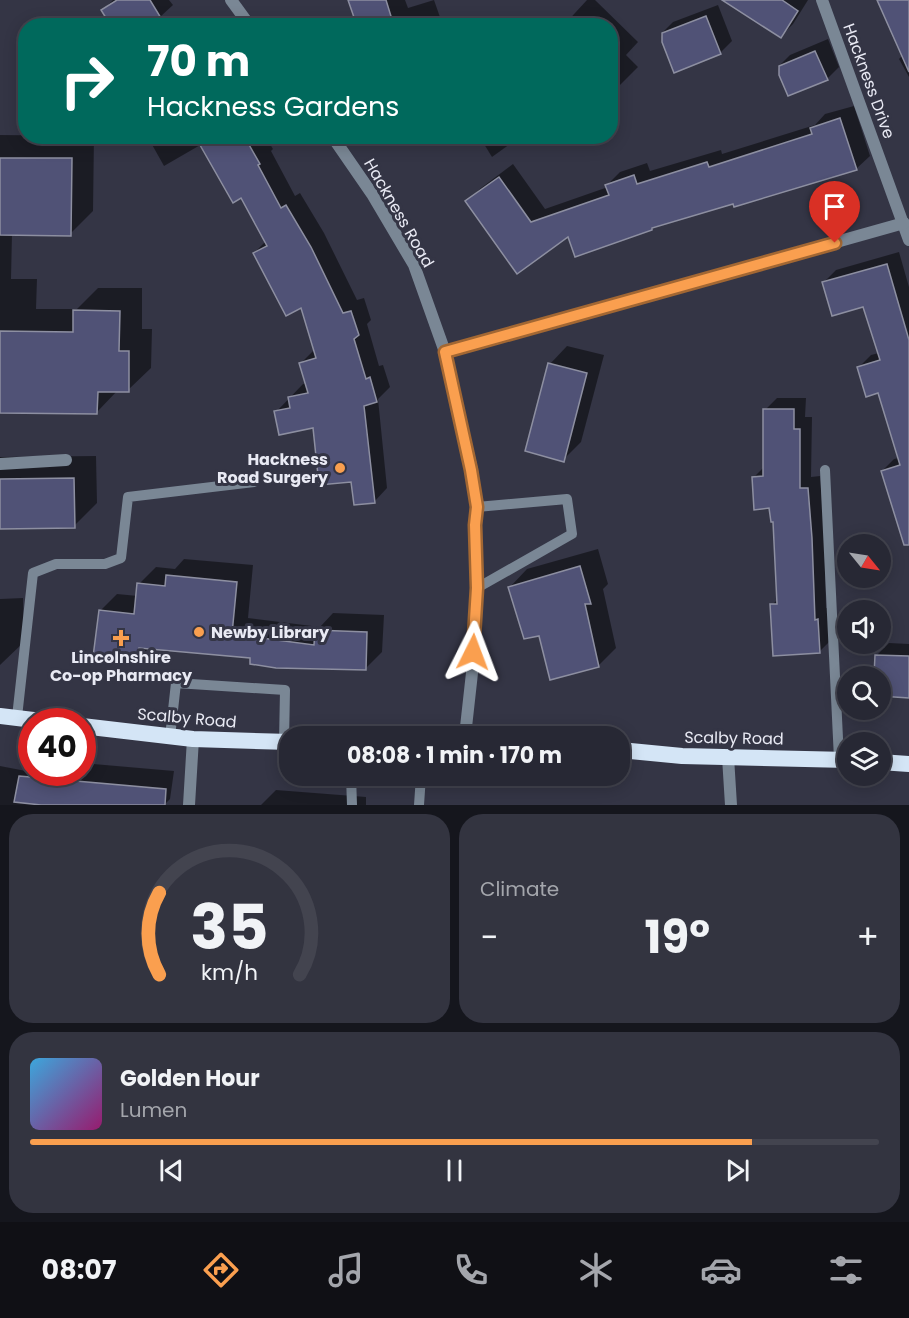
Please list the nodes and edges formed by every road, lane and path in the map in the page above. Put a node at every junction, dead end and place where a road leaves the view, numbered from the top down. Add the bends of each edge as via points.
1 (231, 0) edge
2 (822, 0) edge
3 (244, 18) edge
4 (338, 144) edge
5 (904, 224) junction
6 (909, 240) edge
7 (445, 352) junction
8 (66, 460) dead end
9 (0, 464) edge
10 (825, 470) dead end
11 (254, 482) dead end
12 (477, 507) junction
13 (477, 588) junction
14 (8, 717) edge
15 (286, 726) edge
16 (466, 726) edge
17 (96, 728) edge
18 (841, 732) edge
19 (170, 736) junction
20 (194, 739) junction
21 (279, 742) edge
22 (630, 751) edge
23 (728, 757) junction
24 (837, 760) edge
25 (891, 763) edge
26 (909, 764) edge
27 (351, 786) edge
28 (420, 786) edge
29 (189, 805) edge
30 (352, 805) edge
31 (419, 805) edge
32 (731, 805) edge

1 - 3 street
2 - 5 street, Hackness Drive
4 - 7 street, Hackness Road via 414,265
5 - 6 street, Hackness Drive
5 - 7 street
7 - 12 street, Hackness Road
8 - 9 street
10 - 18 lane
11 - 14 lane via 128,497 121,558 105,564 56,564 33,573
12 - 13 street, Hackness Road
12 - 13 lane via 567,499 572,534
13 - 16 street, Hackness Road
15 - 19 lane via 285,690 176,683
17 - 19 highway, Scalby Road
19 - 20 highway, Scalby Road
20 - 21 highway, Scalby Road
20 - 29 street
22 - 23 highway, Scalby Road
23 - 24 highway, Scalby Road
23 - 32 street
25 - 26 highway
27 - 30 lane
28 - 31 lane

